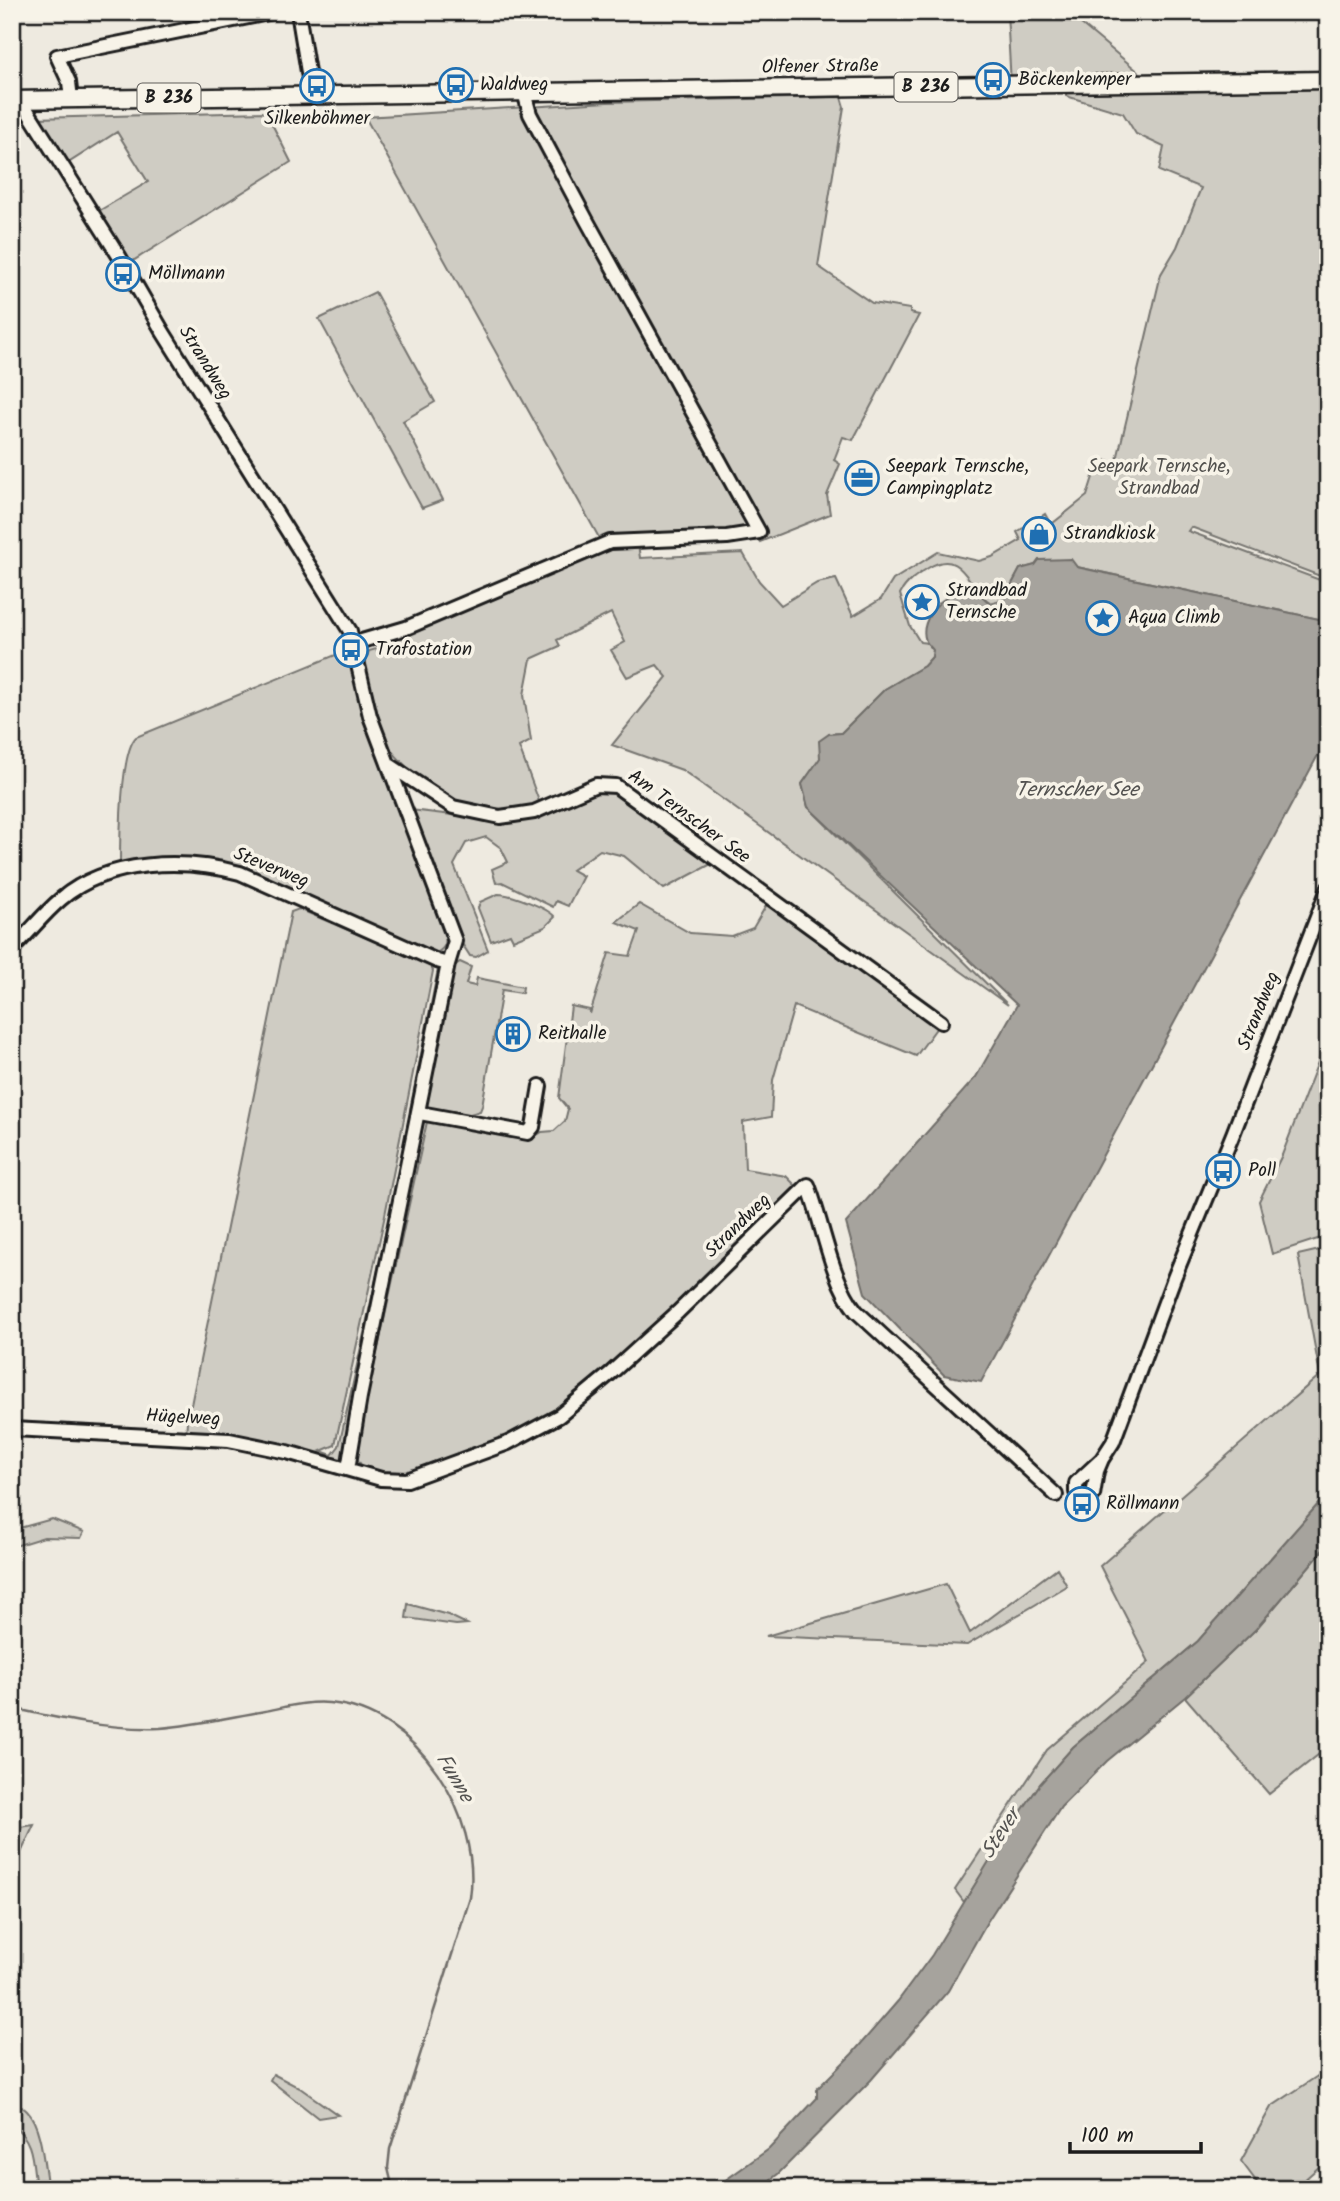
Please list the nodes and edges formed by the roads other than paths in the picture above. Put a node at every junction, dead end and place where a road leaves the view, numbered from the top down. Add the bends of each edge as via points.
1 (274, 12) edge
2 (298, 12) edge
3 (1328, 80) edge
4 (524, 93) junction
5 (312, 96) junction
6 (72, 99) junction
7 (19, 100) edge
8 (355, 643) junction
9 (387, 764) junction
10 (1328, 889) edge
11 (12, 949) edge
12 (448, 964) junction
13 (941, 1022) dead end
14 (540, 1086) dead end
15 (420, 1113) junction
16 (12, 1429) edge
17 (1102, 1459) dead end
18 (348, 1469) junction
19 (1056, 1494) dead end

1 - 6 street via 57,55
2 - 5 street
3 - 4 main road, Olfener Straße / B 236
4 - 5 main road, Olfener Straße / B 236
4 - 8 street via 530,114 759,532 610,542 406,628
5 - 6 main road, Olfener Straße / B 236
6 - 7 main road, Olfener Straße / B 236
7 - 8 street, Strandweg
8 - 9 street, Strandweg via 370,716
9 - 12 street, Strandweg via 455,941
9 - 13 street, Am Ternscher See via 453,807 500,817 534,812 596,785 616,786
10 - 17 street, Strandweg via 1113,1442
11 - 12 street, Steverweg via 62,898 95,880 127,869 183,865 240,873
12 - 15 street, Strandweg
14 - 15 street via 528,1133
15 - 18 street, Strandweg
16 - 18 street, Hügelweg via 229,1440
18 - 19 street, Strandweg via 381,1479 407,1480 508,1443 559,1416 678,1312 808,1185 837,1278 856,1311

